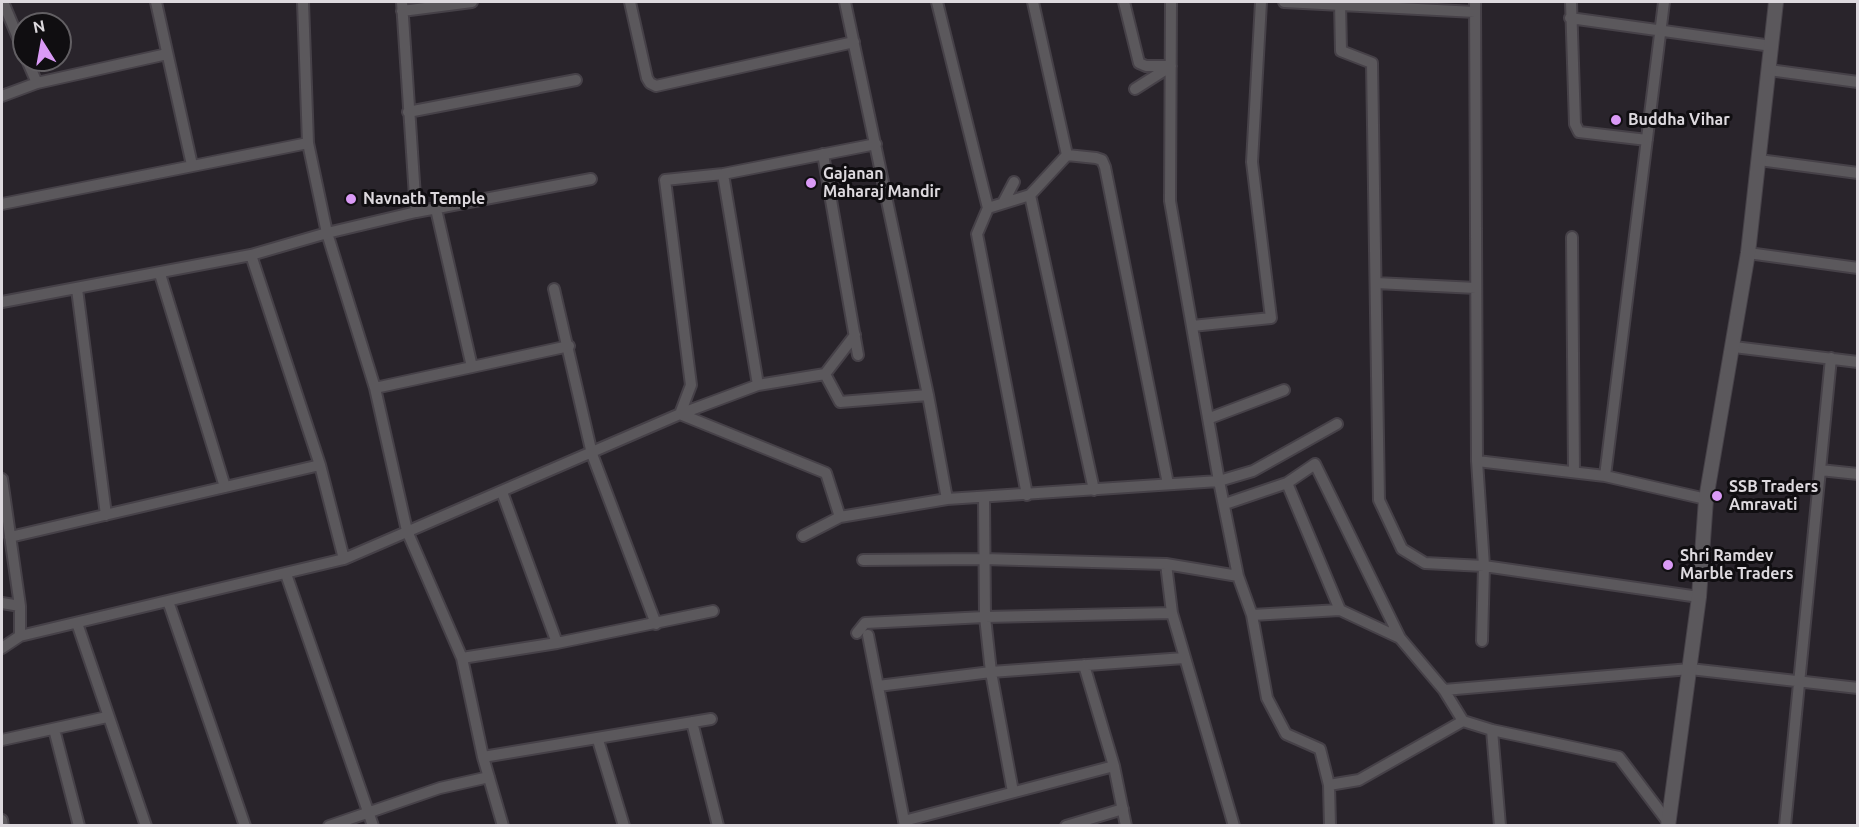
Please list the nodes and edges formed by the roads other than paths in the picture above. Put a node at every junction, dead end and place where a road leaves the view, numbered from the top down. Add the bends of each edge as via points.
1 (3, 2) edge
2 (156, 2) edge
3 (303, 2) edge
4 (471, 2) edge
5 (630, 2) edge
6 (845, 2) edge
7 (937, 2) edge
8 (1033, 2) edge
9 (1124, 2) edge
10 (1171, 2) edge
11 (1261, 2) edge
12 (1284, 2) edge
13 (1571, 2) edge
14 (1664, 2) edge
15 (1776, 2) edge
16 (1340, 3) edge
17 (402, 6) edge
18 (1475, 7) edge
19 (1570, 18) junction
20 (12, 23) edge
21 (1660, 30) junction
22 (854, 42) junction
23 (1772, 46) junction
24 (167, 54) junction
25 (1171, 66) junction
26 (1769, 70) junction
27 (32, 72) edge
28 (576, 80) dead end
29 (37, 82) junction
30 (1857, 82) edge
31 (1135, 89) dead end
32 (2, 96) edge
33 (408, 112) junction
34 (1647, 140) junction
35 (308, 143) junction
36 (876, 144) junction
37 (823, 154) junction
38 (1067, 154) junction
39 (1759, 160) junction
40 (192, 165) junction
41 (1857, 172) edge
42 (723, 174) junction
43 (591, 179) dead end
44 (1014, 182) dead end
45 (1030, 195) junction
46 (2, 204) edge
47 (1004, 204) junction
48 (988, 208) junction
49 (436, 209) junction
50 (416, 212) junction
51 (327, 233) junction
52 (1572, 237) dead end
53 (1748, 253) junction
54 (251, 255) junction
55 (1857, 268) edge
56 (160, 274) junction
57 (1376, 283) junction
58 (1476, 288) junction
59 (554, 289) dead end
60 (77, 290) junction
61 (2, 302) edge
62 (1192, 326) junction
63 (855, 335) junction
64 (569, 346) junction
65 (1734, 347) junction
66 (858, 355) dead end
67 (1831, 358) junction
68 (1857, 362) edge
69 (472, 367) junction
70 (825, 374) junction
71 (758, 385) junction
72 (375, 388) junction
73 (1284, 390) dead end
74 (928, 395) junction
75 (675, 417) junction
76 (1210, 418) junction
77 (1337, 424) dead end
78 (592, 454) junction
79 (1477, 461) junction
80 (320, 465) junction
81 (1820, 470) junction
82 (1574, 472) junction
83 (1857, 474) edge
84 (1605, 476) junction
85 (2, 479) edge
86 (1220, 481) junction
87 (1287, 483) junction
88 (1168, 484) junction
89 (225, 487) junction
90 (1094, 490) junction
91 (502, 492) junction
92 (1027, 495) junction
93 (984, 498) junction
94 (947, 499) junction
95 (1706, 499) junction
96 (1225, 504) junction
97 (106, 515) junction
98 (840, 517) junction
99 (407, 531) junction
100 (803, 536) dead end
101 (10, 537) junction
102 (344, 559) junction
103 (983, 559) junction
104 (863, 560) dead end
105 (1166, 564) junction
106 (1484, 566) junction
107 (286, 574) junction
108 (1238, 576) junction
109 (1699, 597) junction
110 (168, 602) junction
111 (2, 603) edge
112 (20, 606) junction
113 (1340, 610) junction
114 (713, 611) dead end
115 (1172, 614) junction
116 (1252, 615) junction
117 (985, 617) junction
118 (77, 623) junction
119 (656, 624) junction
120 (20, 636) junction
121 (1400, 638) junction
122 (1482, 641) dead end
123 (557, 643) junction
124 (2, 648) edge
125 (462, 658) junction
126 (1184, 658) junction
127 (1084, 665) junction
128 (1690, 669) junction
129 (991, 672) junction
130 (1799, 681) junction
131 (878, 686) junction
132 (1857, 688) edge
133 (1444, 690) junction
134 (107, 717) junction
135 (711, 719) dead end
136 (1463, 721) junction
137 (692, 723) junction
138 (54, 729) junction
139 (1492, 730) junction
140 (2, 740) edge
141 (598, 740) junction
142 (483, 757) junction
143 (1114, 766) junction
144 (489, 777) junction
145 (1329, 785) junction
146 (1013, 792) junction
147 (1123, 809) junction
148 (368, 812) junction
149 (2, 820) edge
150 (905, 823) edge
151 (1668, 824) edge
152 (3, 825) edge
153 (79, 825) edge
154 (146, 825) edge
155 (245, 825) edge
156 (329, 825) edge
157 (373, 825) edge
158 (503, 825) edge
159 (624, 825) edge
160 (718, 825) edge
161 (1066, 825) edge
162 (1126, 825) edge
163 (1234, 825) edge
164 (1330, 825) edge
165 (1500, 825) edge
166 (1785, 825) edge

1 - 20 street
2 - 24 street
3 - 35 street
4 - 17 street
5 - 22 street via 647,78 656,86
6 - 22 street
7 - 48 street
8 - 38 street
9 - 25 street via 1139,63
10 - 25 street
11 - 62 street via 1252,162 1271,318
12 - 16 street
13 - 19 street
14 - 21 street
15 - 23 street
16 - 18 street
16 - 57 street via 1341,51 1372,63
17 - 33 street
18 - 58 street
19 - 21 street
19 - 34 street via 1575,124 1579,132
21 - 23 street
21 - 34 street
22 - 36 street
23 - 26 street
24 - 29 street
24 - 40 street
25 - 31 street
25 - 62 street via 1170,201
26 - 30 street
26 - 39 street
27 - 29 street
28 - 33 street
29 - 32 street
33 - 50 street
34 - 84 street
35 - 40 street
35 - 51 street
36 - 37 street
36 - 74 street
37 - 42 street
37 - 63 street
38 - 45 street
38 - 88 street via 1102,160 1106,167
39 - 41 street
39 - 53 street
40 - 46 street
42 - 71 street
42 - 75 street via 665,180 691,385
43 - 49 street
44 - 47 street
45 - 47 street
45 - 90 street
47 - 48 street
48 - 92 street via 977,234
49 - 50 street
49 - 69 street
50 - 51 street
51 - 54 street
51 - 72 street
52 - 82 street
53 - 55 street
53 - 65 street
54 - 56 street
54 - 80 street
56 - 60 street
56 - 89 street
57 - 58 street
57 - 106 street via 1379,500 1402,549 1425,563
58 - 79 street
59 - 64 street
60 - 61 street
60 - 97 street
62 - 76 street
63 - 66 street
63 - 70 street
64 - 69 street
64 - 78 street
65 - 67 street
65 - 95 street
67 - 68 street
67 - 81 street
69 - 72 street
70 - 71 street
70 - 74 street via 840,402
71 - 75 street
72 - 99 street
73 - 76 street
74 - 94 street
75 - 78 street
75 - 98 street via 826,473
76 - 86 street
77 - 86 street via 1253,471
78 - 91 street
78 - 119 street
79 - 82 street
79 - 106 street
80 - 89 street
80 - 102 street
81 - 83 street
81 - 130 street
82 - 84 street
84 - 95 street
85 - 101 street
86 - 88 street
86 - 96 street
87 - 96 street
87 - 113 street
87 - 121 street via 1315,464
88 - 90 street
89 - 97 street
90 - 92 street
91 - 99 street
91 - 123 street
92 - 93 street
93 - 94 street
93 - 103 street
94 - 98 street
95 - 109 street
96 - 108 street
97 - 101 street
98 - 100 street
99 - 102 street
99 - 125 street
101 - 112 street
102 - 107 street
103 - 104 street
103 - 105 street
103 - 117 street
105 - 108 street
105 - 115 street
106 - 109 street
106 - 122 street
107 - 110 street
107 - 148 street
108 - 116 street
109 - 128 street
110 - 118 street
110 - 155 street
111 - 112 street
112 - 120 street
113 - 116 street
113 - 121 street
114 - 119 street
115 - 117 street
115 - 126 street
116 - 145 street via 1267,698 1286,734 1320,748
117 - 129 street
117 - 131 street via 865,623 863,634
118 - 120 street
118 - 134 street
119 - 123 street
120 - 124 street
121 - 133 street
123 - 125 street
125 - 142 street
126 - 127 street
126 - 163 street
127 - 129 street
127 - 143 street
128 - 130 street
128 - 133 street
128 - 151 street
129 - 131 street
129 - 146 street
130 - 132 street
130 - 166 street
131 - 150 street
133 - 136 street
134 - 138 street
134 - 154 street
135 - 137 street
136 - 139 street
136 - 145 street via 1359,780
137 - 141 street
137 - 160 street
138 - 140 street
138 - 153 street
139 - 151 street via 1619,757
139 - 165 street
141 - 142 street
141 - 159 street
142 - 144 street
143 - 146 street
143 - 147 street
144 - 148 street via 440,788
144 - 158 street
145 - 164 street
146 - 150 street
147 - 161 street
147 - 162 street
148 - 156 street
148 - 157 street
149 - 152 street

